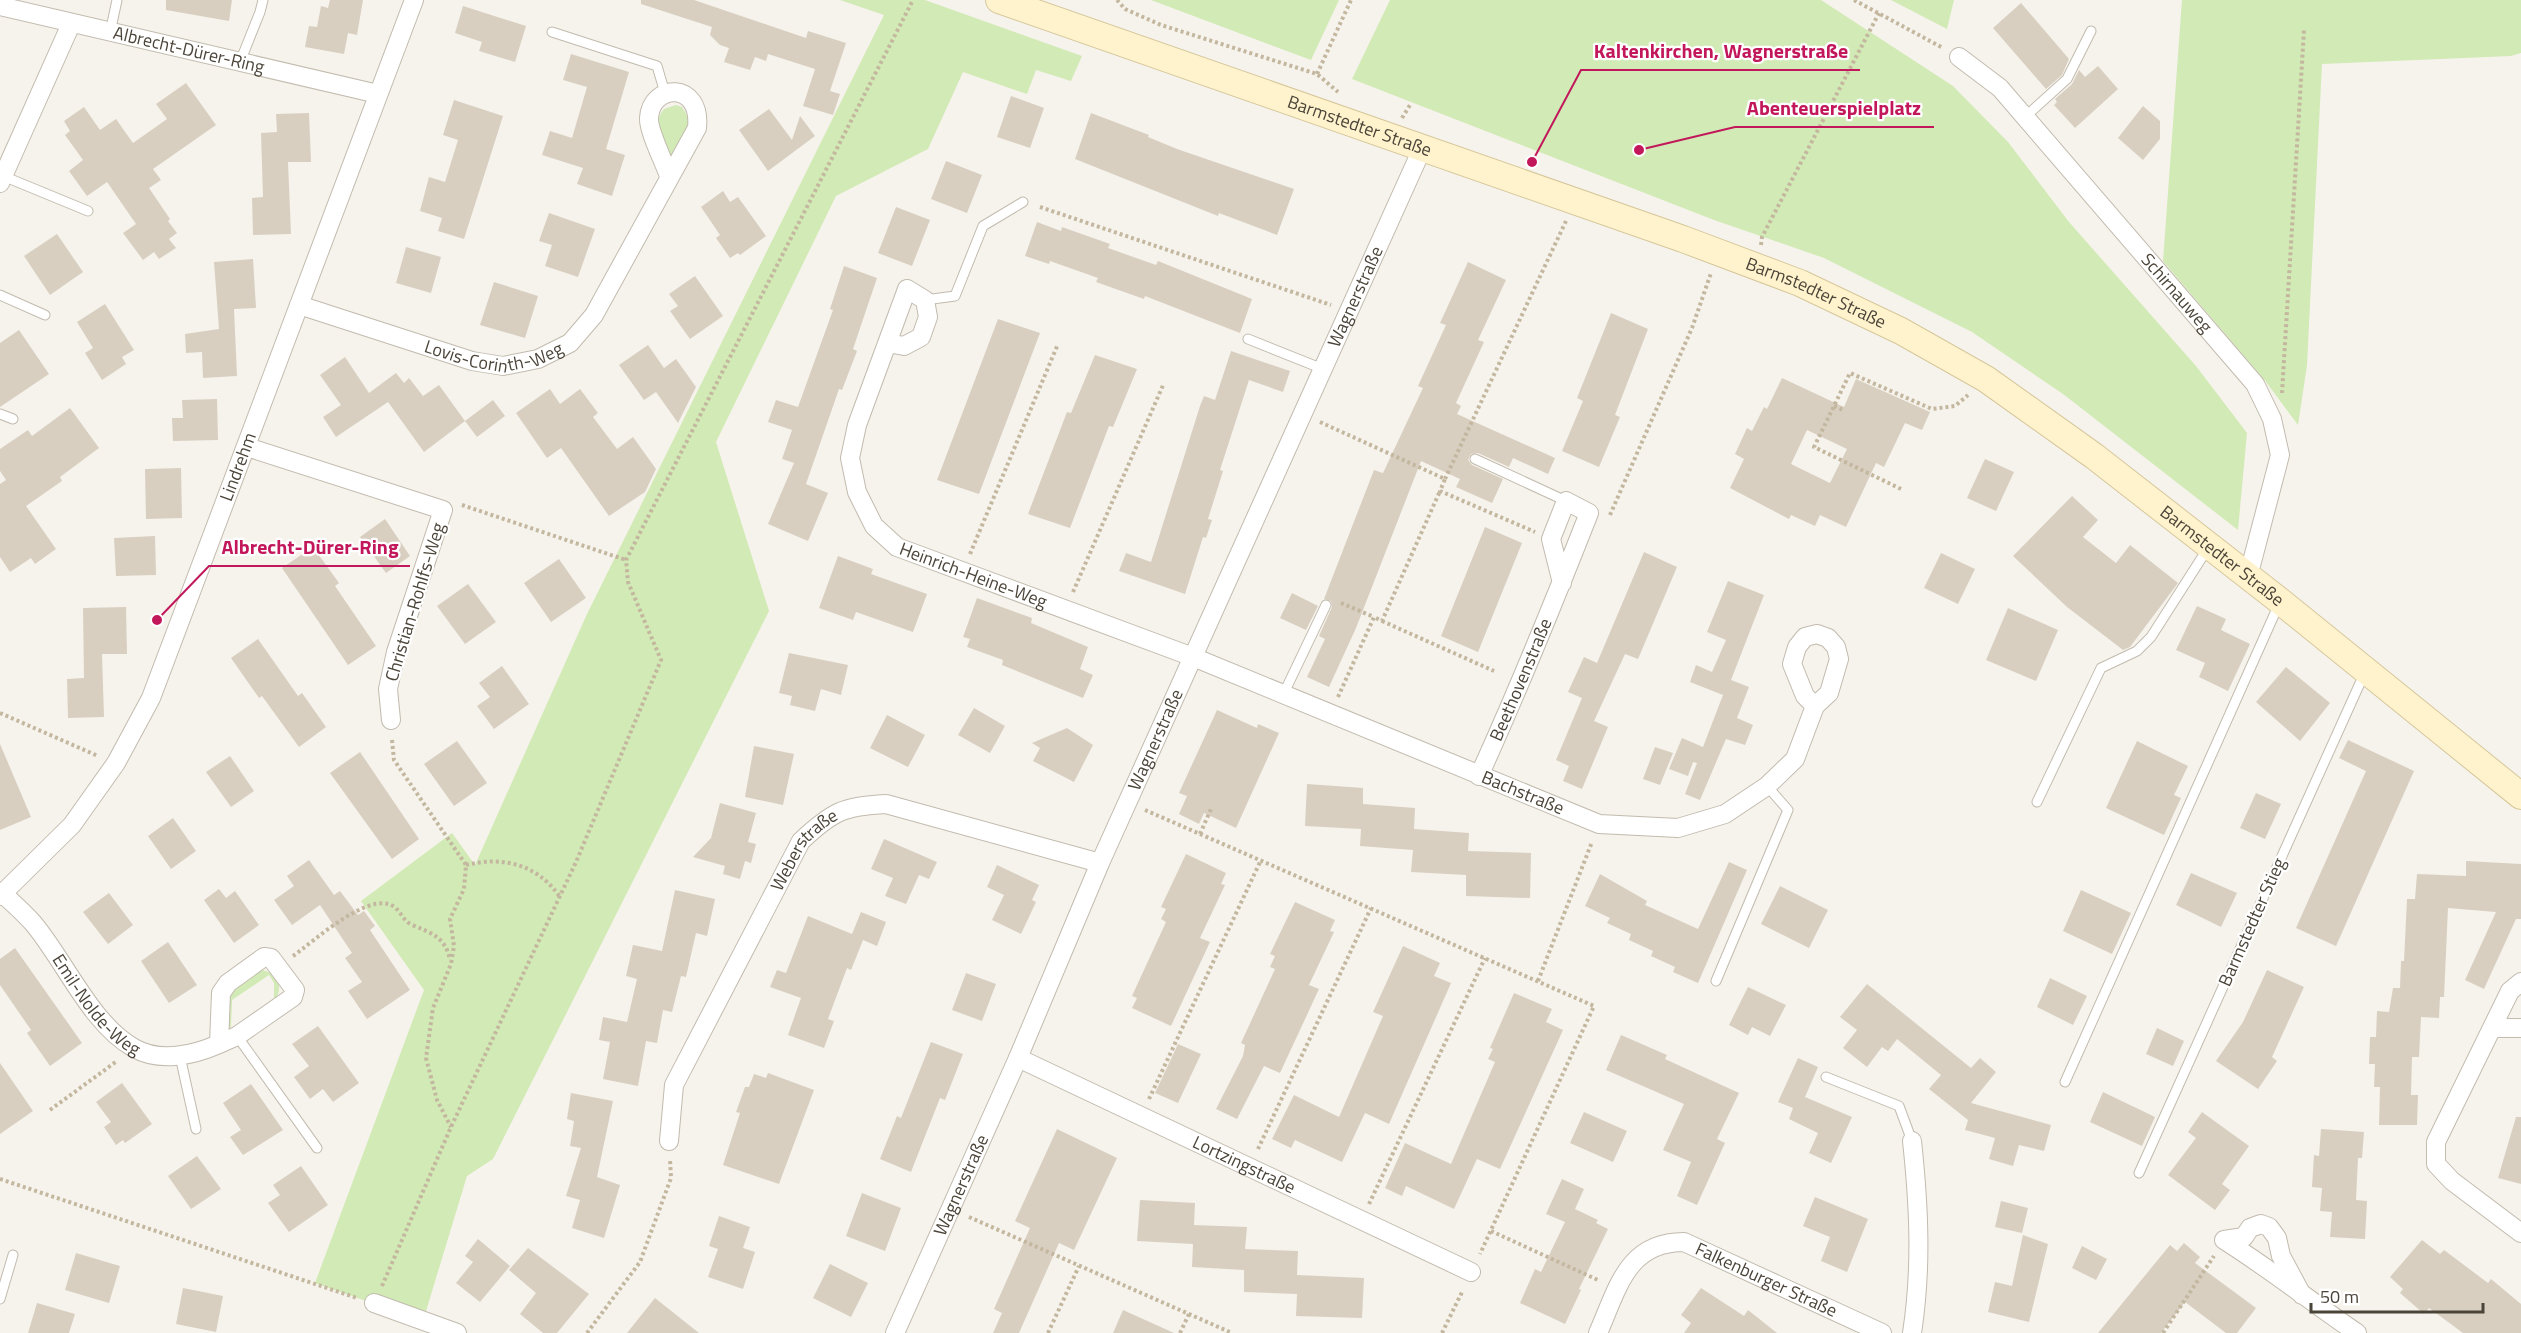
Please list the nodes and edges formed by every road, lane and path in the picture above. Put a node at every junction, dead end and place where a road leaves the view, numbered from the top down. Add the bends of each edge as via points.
1 (117, 0) edge
2 (262, 0) edge
3 (414, 0) edge
4 (914, 0) edge
5 (999, 0) edge
6 (1117, 0) edge
7 (1351, 0) edge
8 (1854, 0) edge
9 (0, 6) edge
10 (1879, 13) junction
11 (71, 24) junction
12 (2304, 30) dead end
13 (2091, 31) dead end
14 (552, 32) dead end
15 (110, 33) junction
16 (1959, 57) joint
17 (240, 62) junction
18 (1317, 74) junction
19 (664, 93) junction
20 (378, 94) junction
21 (1410, 105) dead end
22 (1404, 114) dead end
23 (2025, 117) junction
24 (1344, 122) junction
25 (1422, 149) junction
26 (669, 176) junction
27 (2, 179) edge
28 (1575, 201) junction
29 (1023, 202) dead end
30 (1040, 207) dead end
31 (88, 211) dead end
32 (1719, 252) junction
33 (1756, 266) junction
34 (0, 295) edge
35 (925, 300) junction
36 (298, 305) junction
37 (1349, 311) junction
38 (45, 315) dead end
39 (1248, 339) dead end
40 (888, 342) junction
41 (1058, 344) dead end
42 (1323, 369) junction
43 (1986, 379) junction
44 (1164, 383) dead end
45 (1834, 406) junction
46 (1843, 410) dead end
47 (0, 414) edge
48 (1303, 414) junction
49 (2272, 419) junction
50 (13, 420) dead end
51 (247, 447) junction
52 (1475, 459) dead end
53 (1445, 479) junction
54 (1901, 489) dead end
55 (1440, 491) junction
56 (1566, 501) junction
57 (443, 510) junction
58 (1589, 513) junction
59 (1551, 539) junction
60 (2210, 546) junction
61 (626, 560) junction
62 (962, 571) junction
63 (2248, 577) junction
64 (1562, 583) junction
65 (2280, 601) junction
66 (1326, 605) joint
67 (1065, 609) junction
68 (1374, 617) junction
69 (1382, 621) junction
70 (1193, 657) junction
71 (1494, 671) dead end
72 (2365, 671) junction
73 (1283, 695) junction
74 (1815, 706) dead end
75 (0, 713) edge
76 (1330, 715) junction
77 (391, 720) joint
78 (116, 763) junction
79 (1479, 776) junction
80 (1767, 786) junction
81 (2521, 796) edge
82 (1127, 802) junction
83 (2037, 802) dead end
84 (1211, 809) dead end
85 (1599, 824) junction
86 (1200, 834) junction
87 (1261, 860) junction
88 (1100, 863) junction
89 (466, 865) junction
90 (2, 895) edge
91 (560, 897) junction
92 (1371, 908) junction
93 (1485, 958) junction
94 (451, 964) junction
95 (278, 967) junction
96 (1538, 981) junction
97 (1716, 981) dead end
98 (2521, 982) edge
99 (2493, 1028) junction
100 (2521, 1028) edge
101 (237, 1036) junction
102 (219, 1044) junction
103 (134, 1048) junction
104 (180, 1056) junction
105 (1017, 1058) junction
106 (1826, 1077) dead end
107 (2065, 1082) dead end
108 (50, 1110) dead end
109 (1141, 1117) junction
110 (451, 1127) junction
111 (196, 1129) dead end
112 (669, 1140) joint
113 (1912, 1141) joint
114 (317, 1148) dead end
115 (1249, 1168) junction
116 (2139, 1173) dead end
117 (0, 1179) edge
118 (950, 1209) junction
119 (1361, 1220) junction
120 (1491, 1231) junction
121 (2521, 1233) edge
122 (2224, 1240) junction
123 (13, 1255) dead end
124 (1079, 1266) junction
125 (1471, 1272) junction
126 (1618, 1289) junction
127 (2302, 1295) junction
128 (0, 1299) edge
129 (374, 1304) junction
130 (1189, 1314) junction
131 (457, 1333) edge
132 (587, 1333) edge
133 (895, 1333) edge
134 (1048, 1333) edge
135 (1180, 1333) edge
136 (1232, 1333) edge
137 (1442, 1333) edge
138 (1598, 1333) edge
139 (1882, 1333) edge
140 (1912, 1333) edge
141 (2163, 1333) edge
142 (2357, 1333) edge

1 - 15 lane
2 - 17 lane
3 - 20 street, Lindrehm
4 - 61 path
5 - 24 main road, Barmstedter Straße
6 - 18 path via 1125,9 1161,25
7 - 18 path
8 - 10 path
9 - 11 street, Albrecht-Dürer-Ring
10 - 16 path
10 - 33 path via 1762,237
11 - 15 street, Albrecht-Dürer-Ring
11 - 27 street
12 - 49 path via 2283,390
13 - 23 lane via 2067,79
14 - 19 lane via 657,66
15 - 17 street, Albrecht-Dürer-Ring
16 - 23 street, Schirnauweg via 2001,88
17 - 20 street, Albrecht-Dürer-Ring
18 - 24 path via 1346,97
19 - 26 street via 653,103 648,119
19 - 26 street, Lovis-Corinth-Weg via 682,93 694,101 698,114 697,128
20 - 36 street, Lindrehm
21 - 22 path
23 - 49 street, Schirnauweg via 2255,384
24 - 25 main road, Barmstedter Straße
25 - 28 main road, Barmstedter Straße
25 - 37 street, Wagnerstraße
26 - 36 street, Lovis-Corinth-Weg via 594,315 570,343 538,359 503,366 472,361
27 - 31 lane
28 - 32 main road, Barmstedter Straße
28 - 53 path
29 - 35 lane via 983,226 955,296
30 - 37 path
32 - 33 main road, Barmstedter Straße
32 - 58 path via 1692,328 1610,516
33 - 43 main road, Barmstedter Straße via 1901,331
34 - 38 lane
35 - 40 street via 928,317 921,337 904,346
35 - 40 street, Heinrich-Heine-Weg via 907,289
36 - 51 street, Lindrehm
37 - 42 street, Wagnerstraße
39 - 42 lane
40 - 62 street, Heinrich-Heine-Weg via 857,425 850,458 857,492 874,526 897,547
41 - 62 path
42 - 48 street, Wagnerstraße
43 - 45 path via 1955,406 1932,409 1850,373
43 - 60 main road, Barmstedter Straße
44 - 67 path
45 - 46 path
45 - 54 path via 1814,447
47 - 50 lane
48 - 53 path
48 - 70 street, Wagnerstraße
49 - 63 street, Schirnauweg via 2280,455
51 - 57 street, Christian-Rohlfs-Weg
51 - 78 street, Lindrehm via 151,698
52 - 56 lane
53 - 55 path
55 - 59 path
55 - 69 path
56 - 58 street
56 - 59 street
57 - 61 path via 455,503
57 - 77 street, Christian-Rohlfs-Weg via 396,652 388,689
58 - 64 street, Beethovenstraße
59 - 64 street
60 - 63 main road, Barmstedter Straße
60 - 83 lane via 2151,637 2137,651 2101,668
61 - 91 path via 628,582 661,660
62 - 67 street, Heinrich-Heine-Weg
63 - 65 main road, Barmstedter Straße
64 - 79 street, Beethovenstraße
65 - 72 main road, Barmstedter Straße
65 - 107 lane
66 - 68 path via 1330,598
66 - 73 lane
67 - 70 street, Heinrich-Heine-Weg
68 - 69 path
68 - 76 path
69 - 71 path
70 - 73 street, Bachstraße
70 - 82 street, Wagnerstraße
72 - 81 main road, Barmstedter Straße
72 - 116 lane, Barmstedter Stieg
73 - 76 street, Bachstraße
74 - 80 street, Bachstraße via 1795,759
75 - 78 path
76 - 79 street, Bachstraße
77 - 89 path via 394,760
78 - 90 street, Lindrehm via 72,825
79 - 85 street, Bachstraße
80 - 85 street, Bachstraße via 1725,814 1678,828
80 - 97 lane via 1788,810
82 - 86 path
82 - 88 street, Wagnerstraße
84 - 86 path
85 - 96 path
86 - 87 path
87 - 92 path
87 - 109 path
88 - 105 street, Wagnerstraße
88 - 112 street, Weberstraße via 886,804 856,806 827,817 801,841 675,1085
89 - 91 path via 490,860 522,866 550,882
89 - 94 path via 464,889 450,919 454,946
90 - 103 street, Emil-Nolde-Weg via 33,923 107,1027
91 - 110 path
92 - 93 path
92 - 115 path
93 - 96 path
93 - 119 path
94 - 95 path via 448,948 438,935 407,922 393,906 382,903 360,908
94 - 110 path via 433,1008 426,1058 437,1100
95 - 101 street, Emil-Nolde-Weg via 295,990 293,997 258,1016
95 - 102 street via 271,958 264,957 228,983 221,993
96 - 120 path via 1594,1006
98 - 99 street via 2510,991
99 - 100 street
99 - 121 street via 2436,1142 2436,1164 2452,1181
101 - 102 street, Emil-Nolde-Weg
101 - 114 lane
102 - 104 street, Emil-Nolde-Weg
103 - 104 street, Emil-Nolde-Weg
103 - 108 path
104 - 111 lane
105 - 109 street, Lortzingstraße
105 - 118 street, Wagnerstraße
106 - 113 lane via 1899,1106
109 - 115 street, Lortzingstraße
110 - 129 path
112 - 132 path via 671,1178 640,1262
113 - 140 street via 1920,1253
115 - 119 street, Lortzingstraße
117 - 129 path
118 - 124 path
118 - 133 street, Wagnerstraße
119 - 125 street, Lortzingstraße
120 - 125 path
120 - 126 path
122 - 127 street
122 - 127 street via 2244,1237 2250,1228 2261,1224 2269,1227
122 - 141 path
123 - 128 lane
124 - 130 path
124 - 134 path
125 - 137 path
126 - 138 street
126 - 139 street, Falkenburger Straße via 1629,1266 1643,1252 1663,1242 1684,1242
127 - 142 street
129 - 131 street
130 - 135 path
130 - 136 path

